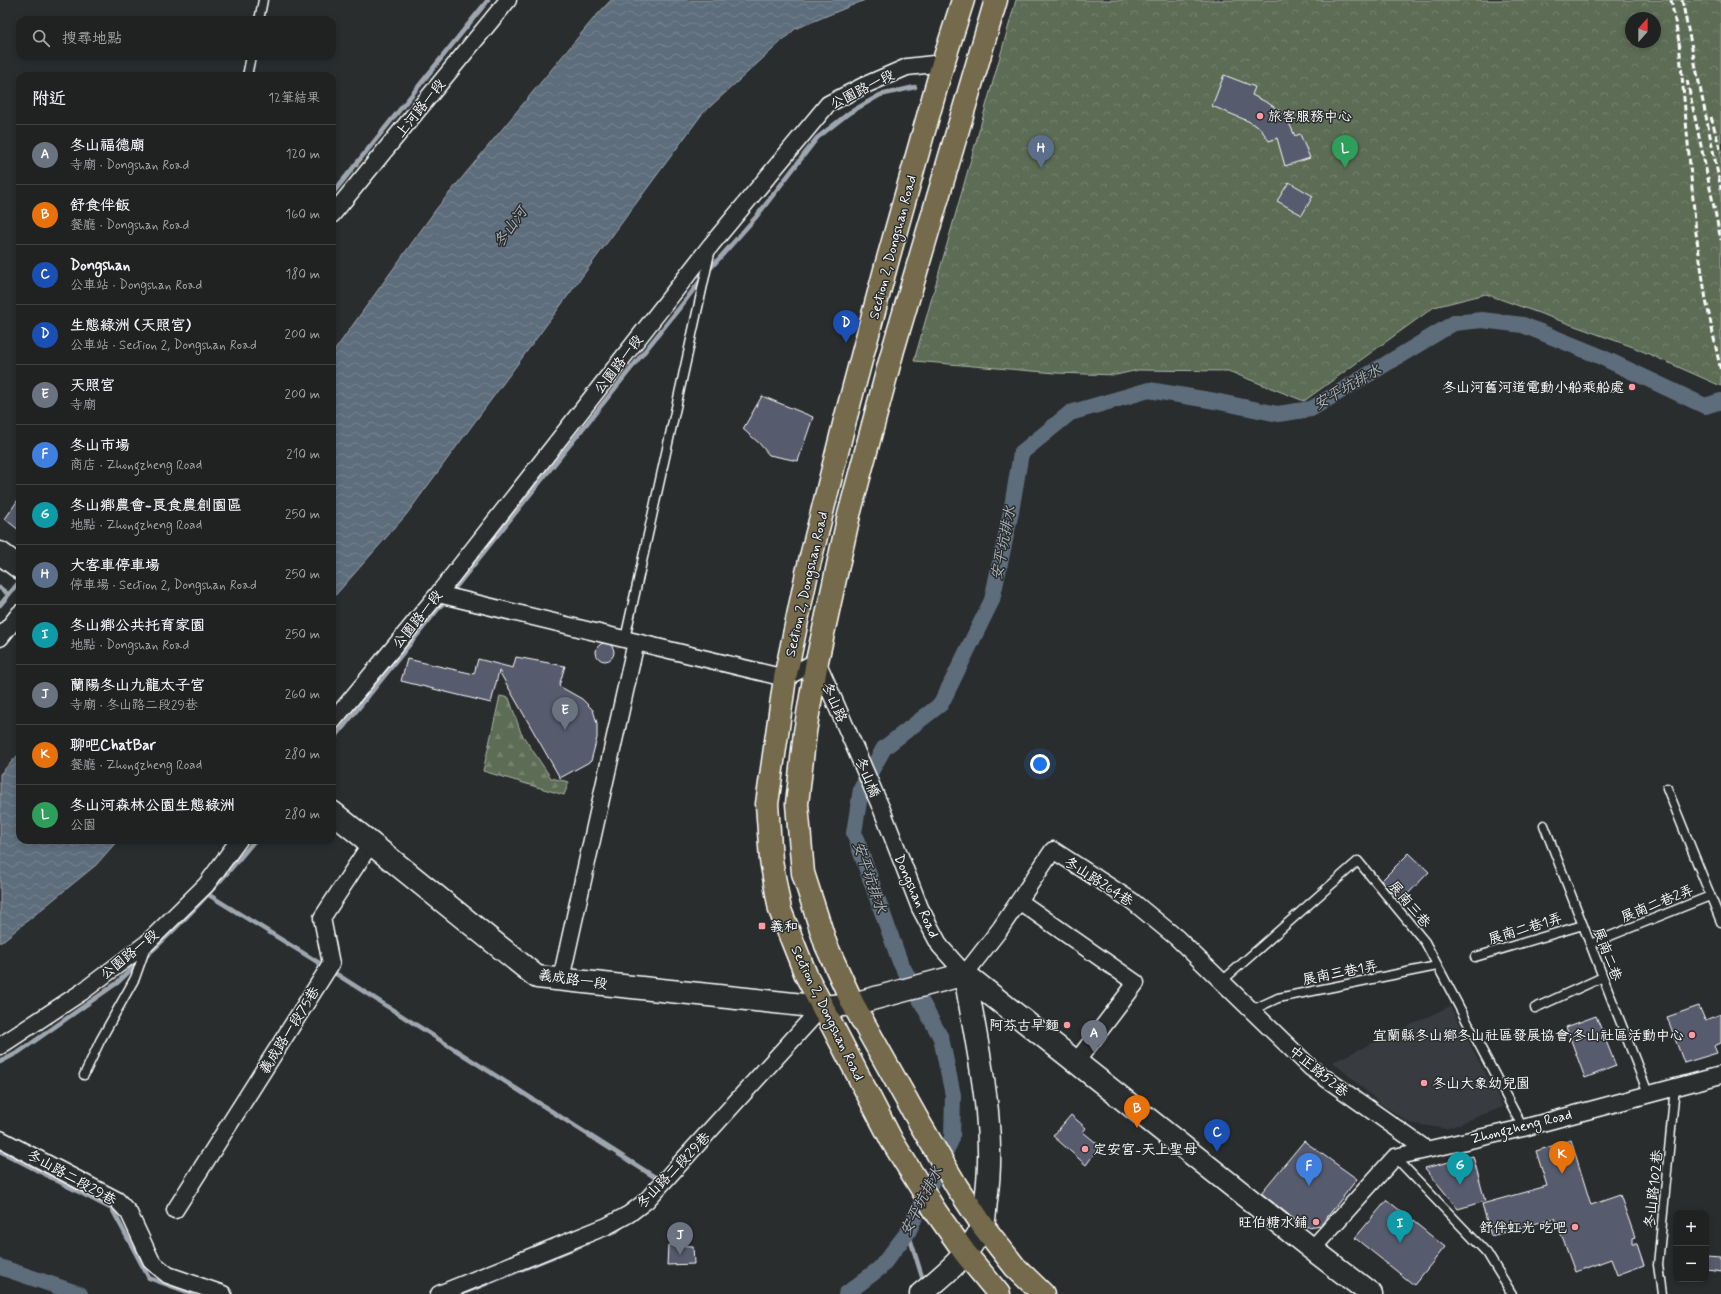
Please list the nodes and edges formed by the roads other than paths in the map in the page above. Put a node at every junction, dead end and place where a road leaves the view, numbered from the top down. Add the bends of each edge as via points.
1 (263, 0) edge
2 (508, 0) edge
3 (996, 0) edge
4 (961, 9) edge
5 (260, 16) edge
6 (251, 60) edge
7 (943, 64) junction
8 (248, 72) edge
9 (336, 210) edge
10 (711, 245) junction
11 (0, 554) edge
12 (16, 565) edge
13 (438, 594) junction
14 (16, 618) edge
15 (0, 638) edge
16 (630, 641) junction
17 (817, 661) junction
18 (785, 678) junction
19 (336, 717) edge
20 (853, 744) joint
21 (1667, 788) dead end
22 (882, 810) joint
23 (336, 815) edge
24 (1544, 825) dead end
25 (371, 843) junction
26 (235, 844) edge
27 (1710, 896) junction
28 (1019, 901) junction
29 (1721, 922) edge
30 (1583, 925) junction
31 (147, 943) junction
32 (1590, 944) junction
33 (1475, 957) dead end
34 (1437, 966) junction
35 (965, 974) junction
36 (1603, 976) junction
37 (561, 979) junction
38 (1221, 982) junction
39 (853, 1004) junction
40 (822, 1007) junction
41 (1535, 1008) dead end
42 (1250, 1011) junction
43 (0, 1046) edge
44 (1076, 1062) junction
45 (84, 1075) dead end
46 (1721, 1075) edge
47 (1675, 1087) junction
48 (1648, 1093) junction
49 (1523, 1128) junction
50 (0, 1138) edge
51 (1426, 1149) junction
52 (1395, 1157) junction
53 (175, 1210) dead end
54 (983, 1226) junction
55 (1312, 1250) junction
56 (958, 1261) junction
57 (223, 1294) edge
58 (439, 1294) edge
59 (921, 1294) edge
60 (999, 1294) edge
61 (1043, 1294) edge
62 (1371, 1294) edge
63 (1512, 1294) edge
64 (1662, 1294) edge

1 - 5 lane
2 - 9 street, 上河路一段
3 - 17 main road, Section 2, Dongshan Road via 870,432
4 - 7 main road, Section 2, Dongshan Road
6 - 8 lane
7 - 10 street, 公園路一段 via 907,67 828,104
7 - 18 main road, Section 2, Dongshan Road via 844,424 807,573
10 - 13 street, 公園路一段
10 - 16 lane
11 - 12 street
13 - 16 street
13 - 19 street, 公園路一段
14 - 15 street
16 - 18 street
16 - 37 street
17 - 18 street
17 - 20 street, 冬山路
17 - 39 main road, Section 2, Dongshan Road via 805,732 797,804 803,873 826,945
18 - 40 main road, Section 2, Dongshan Road via 767,804 771,860 780,910
20 - 22 street, 冬山橋
21 - 27 lane
22 - 35 street, Dongshan Road via 920,908 940,946
23 - 25 street, 義成路一段
24 - 30 lane, 展南二巷
25 - 37 street, 義成路一段 via 537,977
25 - 53 street, 義成路一段75巷 via 322,918 331,964
26 - 31 street, 公園路一段 via 206,885
27 - 29 lane
27 - 32 lane, 展南二巷2弄
28 - 35 street, 冬山路264巷
28 - 38 street, 冬山路264巷 via 1053,850 1132,901 1177,938
28 - 44 street via 1136,983
30 - 32 lane, 展南二巷
30 - 33 lane, 展南二巷1弄
31 - 43 street, 公園路一段 via 82,992
31 - 45 lane via 135,978
32 - 36 lane, 展南二巷
34 - 38 lane, 展南三巷 via 1425,942 1358,861
34 - 42 lane, 展南三巷1弄 via 1278,998
34 - 49 lane, 展南三巷
35 - 39 street
35 - 44 street, Dongshan Road
35 - 54 street via 990,1140 990,1178
36 - 41 lane
36 - 48 lane, 展南二巷
37 - 40 street, 義成路一段
38 - 42 street, 中正路52巷
39 - 40 street
39 - 54 main road, Section 2, Dongshan Road via 918,1122
40 - 56 main road, Section 2, Dongshan Road via 892,1141 936,1212
40 - 58 street, 冬山路二段29巷 via 646,1201 630,1214 607,1226
42 - 51 street, 中正路52巷 via 1311,1068
44 - 55 street, Dongshan Road
46 - 47 street, Zhongzheng Road
47 - 48 street, Zhongzheng Road
47 - 64 lane, 冬山路102巷 via 1658,1265
48 - 49 street, Zhongzheng Road
49 - 51 street, Zhongzheng Road
50 - 57 street, 冬山路二段29巷 via 117,1200 129,1213 152,1262 168,1275
51 - 52 street, Zhongzheng Road
52 - 55 street
52 - 63 lane via 1487,1253
54 - 56 street
54 - 61 main road, Section 2, Dongshan Road via 1015,1267
55 - 62 street, Dongshan Road
56 - 59 street
56 - 60 main road, Section 2, Dongshan Road

